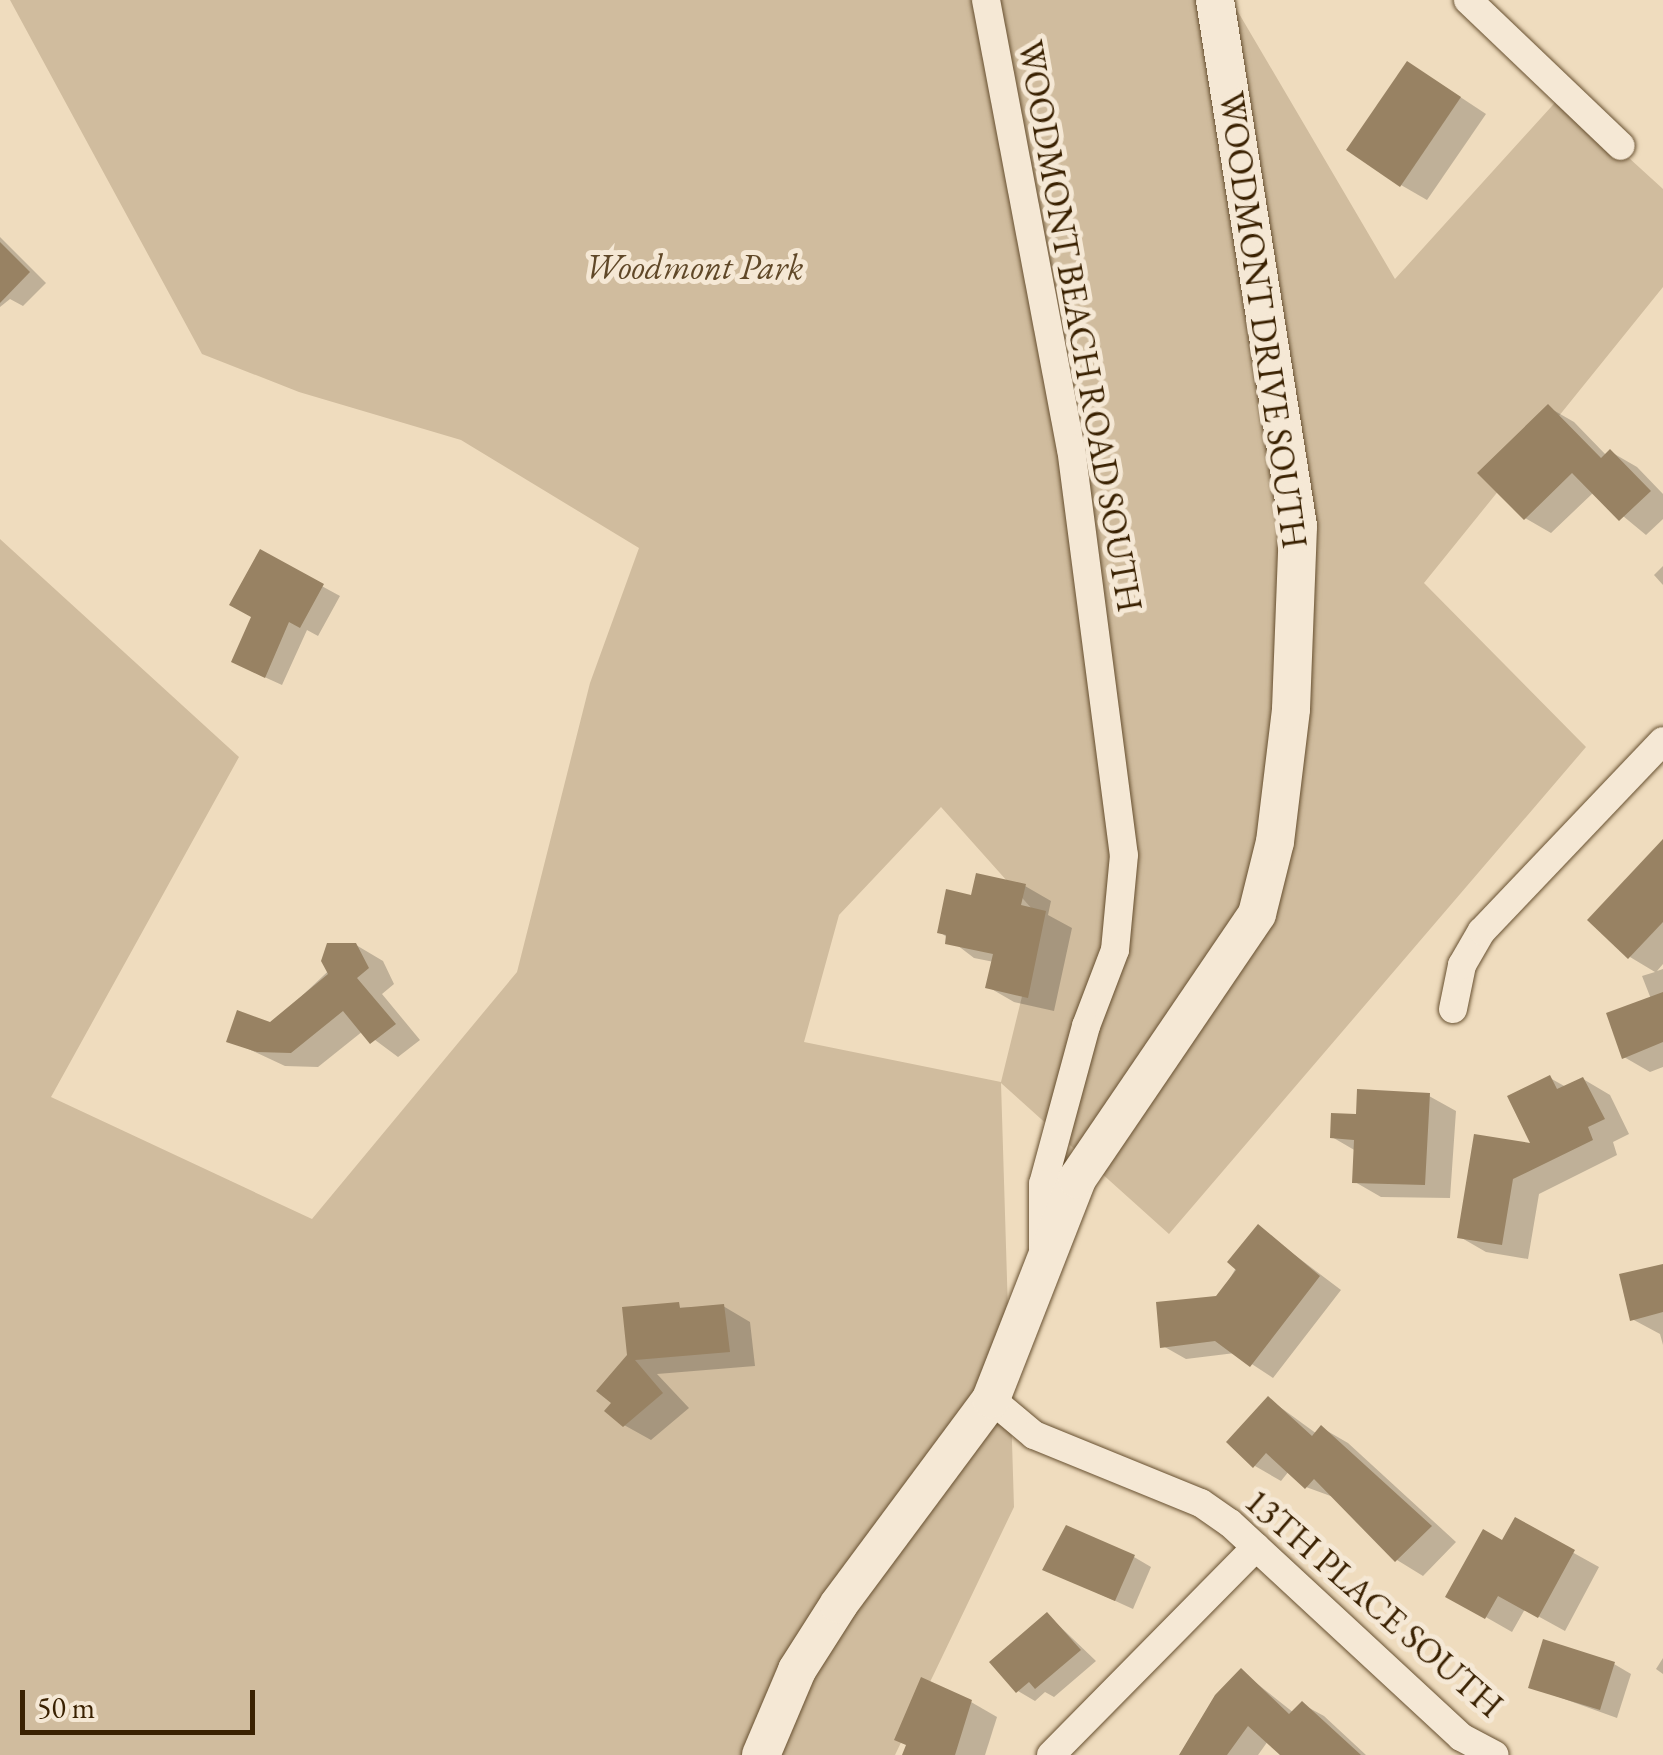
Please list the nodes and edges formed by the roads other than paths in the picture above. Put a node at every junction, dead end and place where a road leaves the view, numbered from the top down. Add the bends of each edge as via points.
1 (986, 0) edge
2 (1214, 0) edge
3 (1468, 0) edge
4 (1621, 146) dead end
5 (1663, 741) edge
6 (1453, 1009) dead end
7 (1043, 1252) junction
8 (991, 1399) junction
9 (1256, 1547) junction
10 (761, 1755) edge
11 (1052, 1755) edge
12 (1495, 1755) edge

1 - 7 street, WOODMONT BEACH ROAD SOUTH via 1071,448 1124,855 1116,950 1086,1026 1043,1184
2 - 7 main road, WOODMONT DRIVE SOUTH via 1298,526 1291,708 1276,842 1241,946 1114,1120
3 - 4 street
5 - 6 street via 1482,931 1462,965
7 - 8 main road, WOODMONT DRIVE SOUTH
8 - 9 street, 13TH PLACE SOUTH via 1034,1435 1201,1503
8 - 10 main road, WOODMONT DRIVE SOUTH via 838,1604 798,1670
9 - 11 street
9 - 12 street, 13TH PLACE SOUTH via 1461,1737

